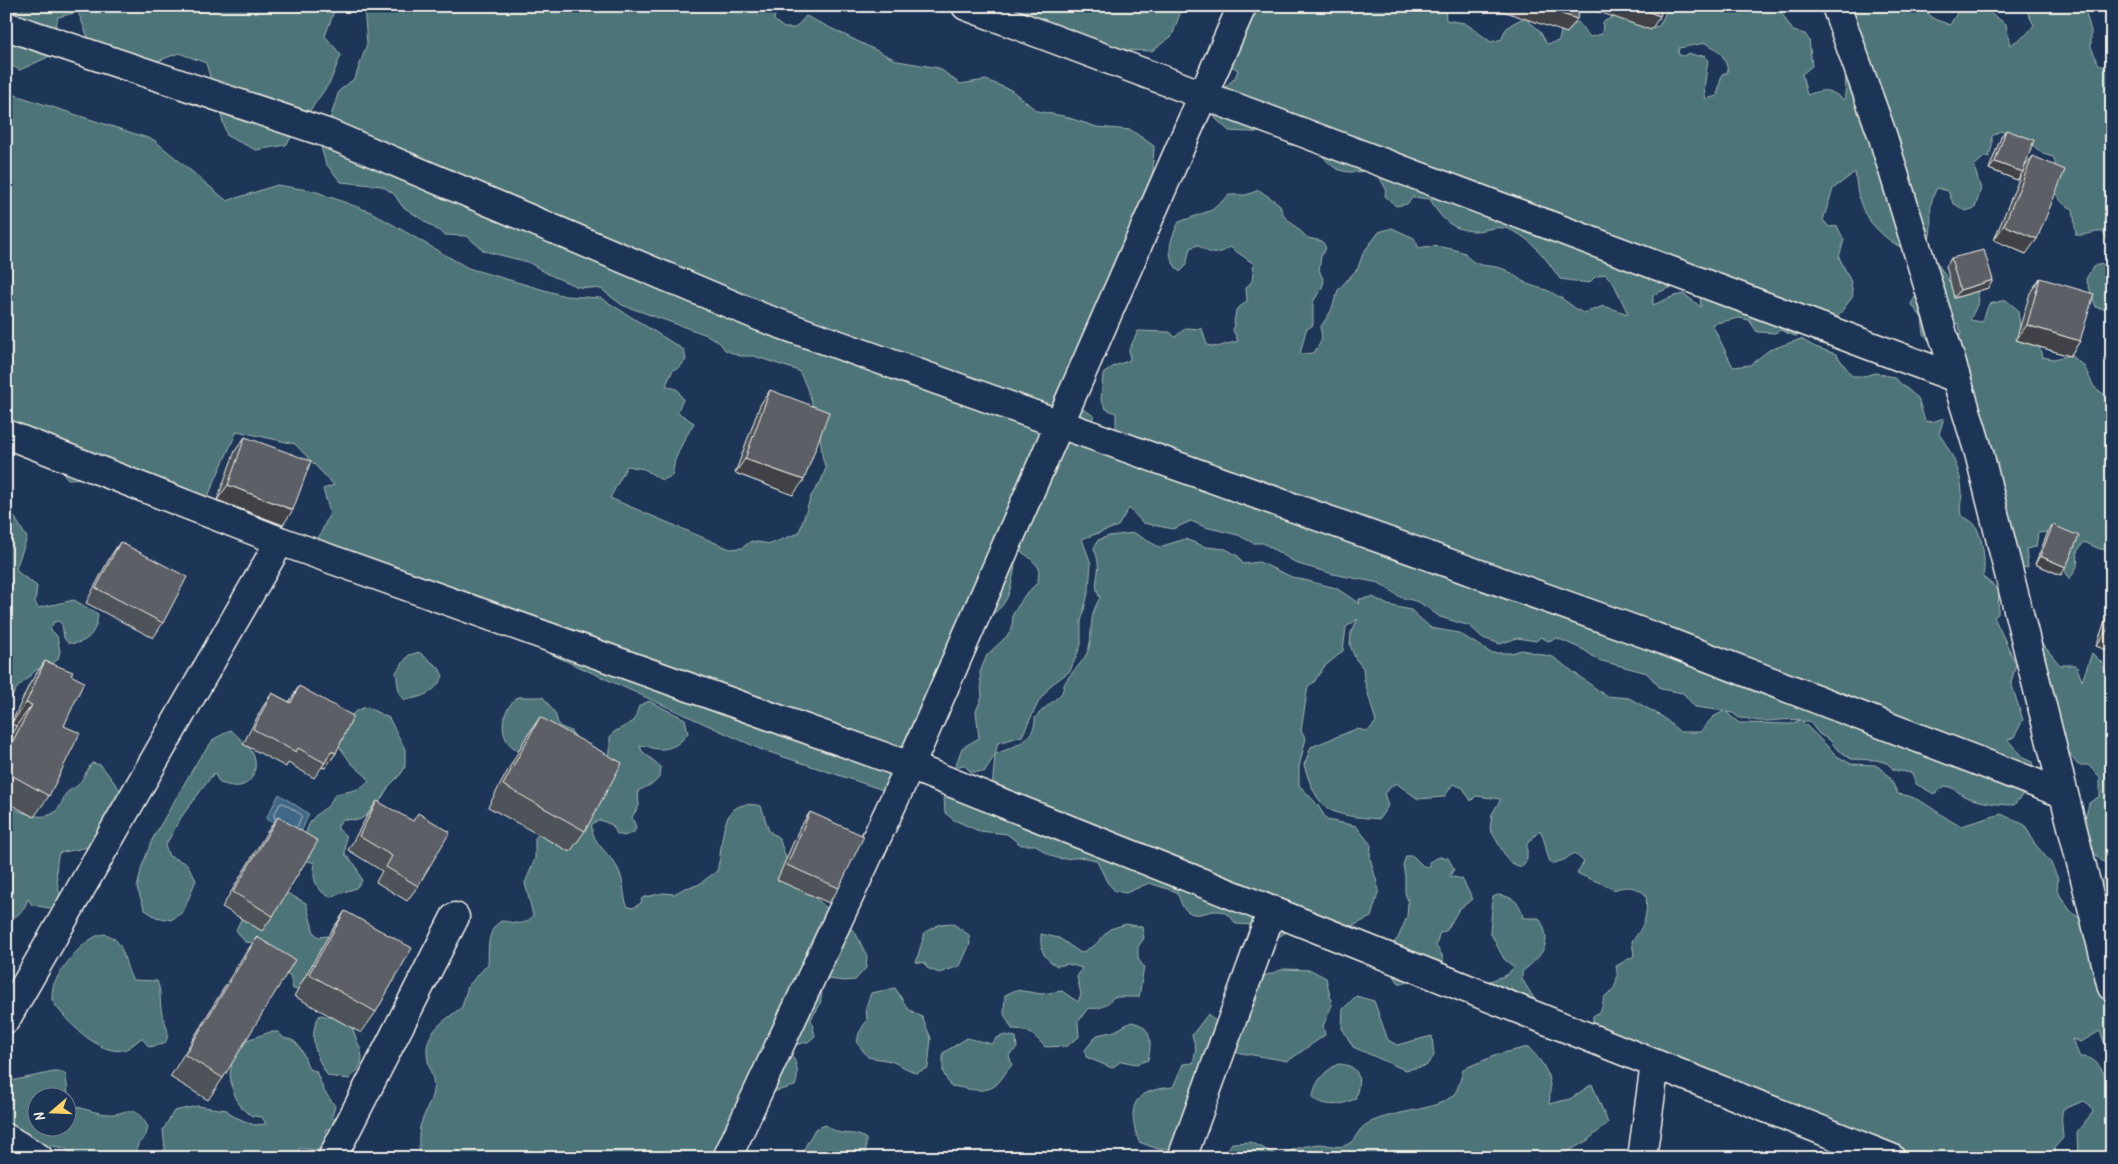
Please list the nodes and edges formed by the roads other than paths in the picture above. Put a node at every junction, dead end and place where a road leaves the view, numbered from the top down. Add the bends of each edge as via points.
1 (966, 6) edge
2 (1242, 6) edge
3 (1836, 6) edge
4 (6, 26) edge
5 (1203, 96) junction
6 (1956, 378) junction
7 (1060, 424) junction
8 (6, 434) edge
9 (280, 540) junction
10 (910, 766) junction
11 (2064, 794) junction
12 (1272, 910) junction
13 (455, 917) dead end
14 (2112, 987) edge
15 (6, 1019) edge
16 (1655, 1064) junction
17 (6, 1138) edge
18 (39, 1158) edge
19 (332, 1158) edge
20 (727, 1158) edge
21 (1182, 1158) edge
22 (1642, 1158) edge
23 (1891, 1158) edge

1 - 5 street
2 - 5 street
3 - 6 street via 1882,134
4 - 7 street via 327,133 761,317
5 - 6 street
5 - 7 street
6 - 11 street via 1979,453
7 - 10 street
7 - 11 street via 1655,637
8 - 9 street
9 - 10 street
9 - 15 street
10 - 12 street
10 - 20 street
11 - 14 street
12 - 16 street
12 - 21 street
13 - 19 street
16 - 22 street
16 - 23 street
17 - 18 street

